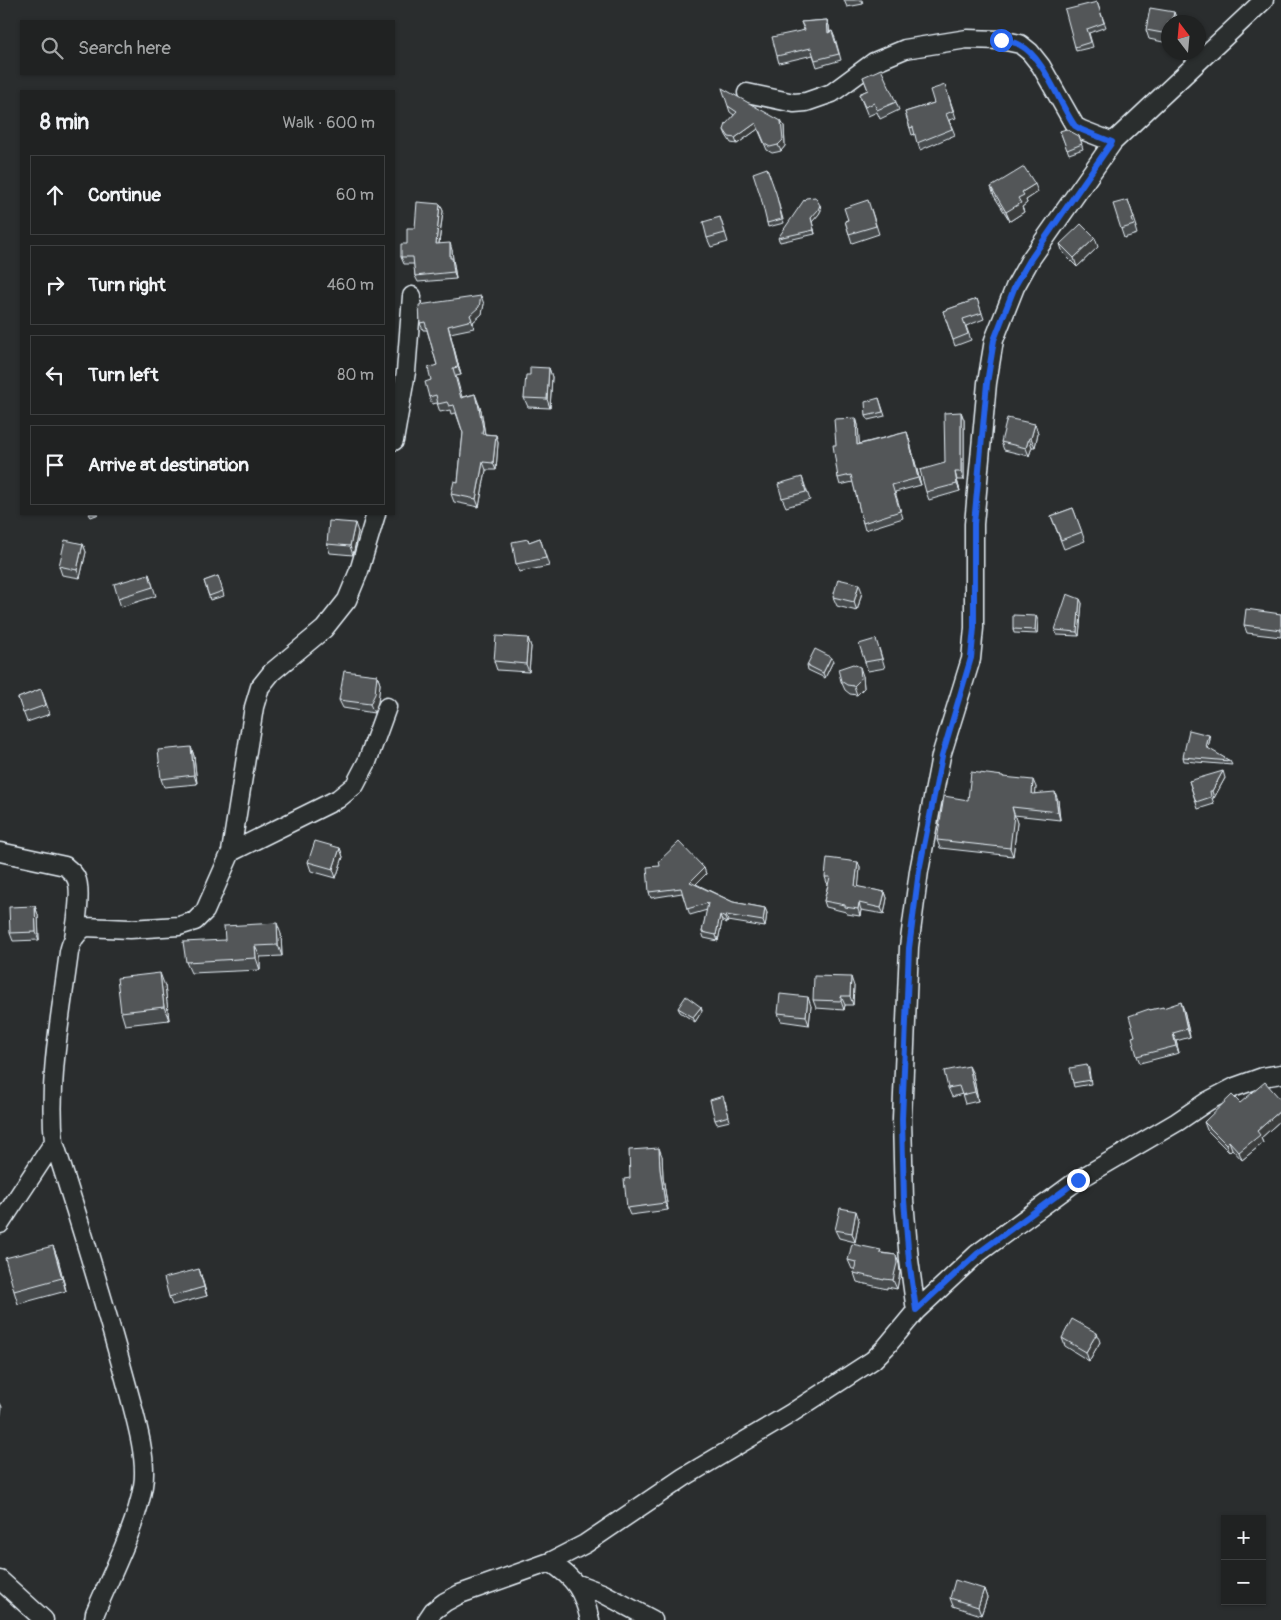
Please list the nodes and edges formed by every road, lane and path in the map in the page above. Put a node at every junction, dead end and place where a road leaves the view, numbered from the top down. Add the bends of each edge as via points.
1 (1264, 0) edge
2 (747, 94) dead end
3 (1112, 142) junction
4 (412, 296) dead end
5 (395, 435) edge
6 (376, 515) edge
7 (387, 707) dead end
8 (0, 852) edge
9 (231, 852) junction
10 (74, 938) junction
11 (1281, 1074) edge
12 (54, 1142) junction
13 (0, 1224) edge
14 (916, 1310) junction
15 (550, 1562) junction
16 (0, 1580) edge
17 (576, 1583) junction
18 (44, 1620) edge
19 (94, 1620) edge
20 (427, 1620) edge
21 (590, 1620) edge
22 (653, 1620) edge

1 - 3 street
2 - 3 street via 806,102 832,93 874,62 904,49 967,39 1001,40 1020,44 1030,52 1075,126
3 - 14 street via 1030,260 1015,286 994,340 974,524 971,658 942,756 919,871 909,948 902,1119 904,1200
4 - 5 street via 406,372
6 - 9 street via 347,600 324,629 272,672 260,687
7 - 9 street via 367,762 355,784 338,799
8 - 10 street via 65,866 73,873 78,884
9 - 10 street via 205,910 195,921 179,926 130,929 85,927
10 - 12 street via 69,952 55,1062
11 - 14 street via 1235,1087 1208,1101 1078,1180 977,1254
12 - 13 street
12 - 19 street via 108,1315 136,1420 144,1467 144,1485 132,1524
14 - 15 street via 873,1360 684,1477 585,1544
15 - 17 street
15 - 20 street via 460,1594 433,1611
16 - 18 street
17 - 21 street
17 - 22 street

